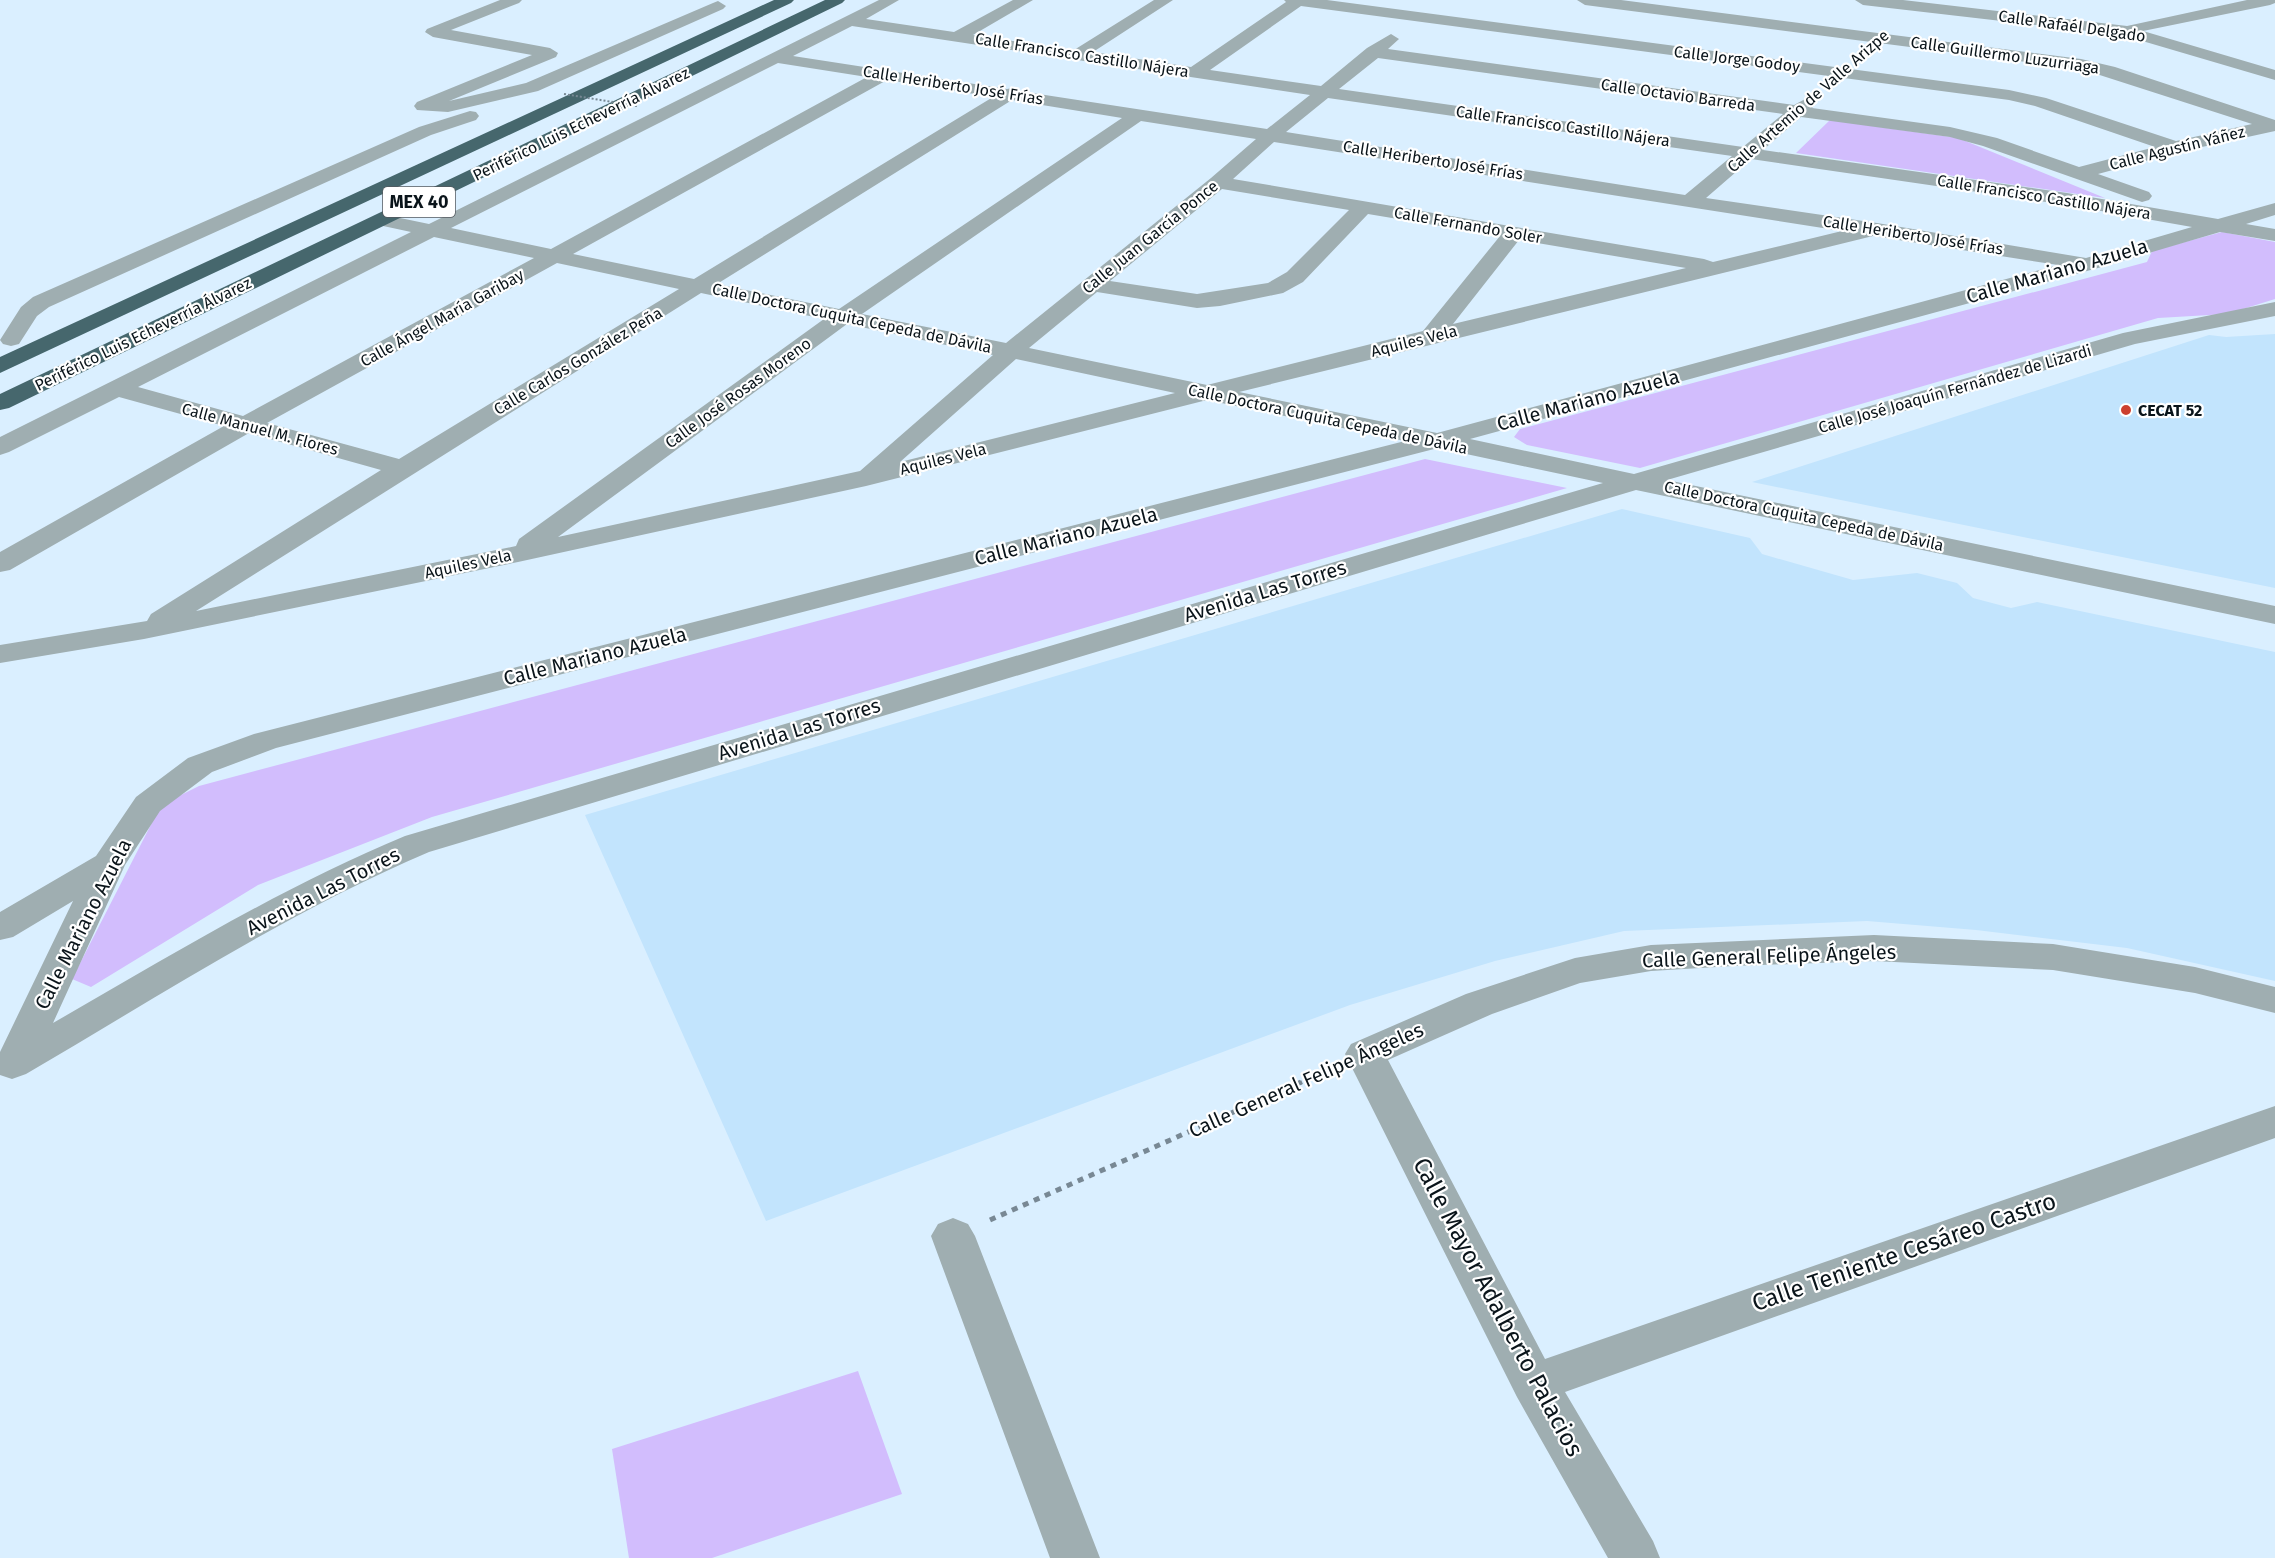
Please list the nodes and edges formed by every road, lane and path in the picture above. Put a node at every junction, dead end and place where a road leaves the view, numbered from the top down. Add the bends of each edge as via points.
1 (514, 0) edge
2 (690, 0) edge
3 (780, 0) edge
4 (785, 0) edge
5 (837, 0) edge
6 (891, 0) edge
7 (1026, 0) edge
8 (1165, 0) edge
9 (1292, 0) edge
10 (1438, 0) edge
11 (1584, 0) edge
12 (1863, 0) edge
13 (2270, 0) edge
14 (1298, 1) edge
15 (1920, 3) edge
16 (1420, 16) junction
17 (850, 21) junction
18 (2124, 30) junction
19 (958, 36) junction
20 (1882, 38) junction
21 (1373, 52) junction
22 (1077, 55) junction
23 (776, 58) junction
24 (2275, 58) edge
25 (2245, 64) junction
26 (1194, 73) junction
27 (1841, 73) junction
28 (884, 75) junction
29 (2275, 75) edge
30 (1323, 92) junction
31 (1012, 93) junction
32 (564, 98) junction
33 (637, 106) dead end
34 (1797, 111) junction
35 (1139, 114) junction
36 (2274, 125) edge
37 (1271, 135) junction
38 (2175, 147) junction
39 (1748, 153) junction
40 (2079, 173) junction
41 (1218, 182) junction
42 (1691, 200) junction
43 (1363, 207) junction
44 (2275, 209) edge
45 (381, 220) junction
46 (2219, 225) junction
47 (1878, 229) junction
48 (432, 230) junction
49 (1514, 233) junction
50 (2275, 235) edge
51 (554, 256) junction
52 (2090, 263) junction
53 (1718, 268) junction
54 (1092, 285) junction
55 (701, 286) junction
56 (2275, 309) edge
57 (842, 317) junction
58 (1431, 336) junction
59 (5, 342) edge
60 (1010, 352) junction
61 (0, 366) edge
62 (117, 389) junction
63 (1202, 393) junction
64 (0, 403) edge
65 (245, 425) junction
66 (1435, 441) junction
67 (0, 447) edge
68 (402, 468) junction
69 (866, 478) junction
70 (1637, 481) junction
71 (518, 554) junction
72 (0, 564) edge
73 (2275, 615) edge
74 (144, 630) junction
75 (0, 654) edge
76 (108, 864) junction
77 (0, 928) edge
78 (2275, 1000) edge
79 (1365, 1054) junction
80 (5, 1062) edge
81 (2275, 1122) edge
82 (953, 1236) joint
83 (1534, 1383) junction
84 (1075, 1558) edge
85 (1635, 1558) edge

1 - 2 street via 434,32 550,53 423,106 448,106 532,87 718,5
3 - 4 street
4 - 32 highway, Periférico Luis Echeverría Álvarez / MEX 40
5 - 45 highway, Periférico Luis Echeverría Álvarez / MEX 40
6 - 17 street
7 - 19 street
8 - 22 street
9 - 14 street, Calle Jorge Godoy
10 - 16 street, Calle Juan García Ponce
11 - 20 street, Calle Guillermo Luzurriaga
12 - 15 street, Calle Rafaél Delgado
13 - 18 street
14 - 16 street, Calle Jorge Godoy
14 - 26 street
15 - 18 street, Calle Rafaél Delgado
15 - 20 street, Calle Artemio de Valle Arizpe
16 - 21 street, Calle Juan García Ponce
16 - 27 street, Calle Jorge Godoy
17 - 19 street, Calle Francisco Castillo Nájera
17 - 23 street
18 - 25 street, Calle Rafaél Delgado
19 - 22 street, Calle Francisco Castillo Nájera
20 - 27 street, Calle Artemio de Valle Arizpe
20 - 36 street, Calle Guillermo Luzurriaga via 2081,64
21 - 30 street, Calle Juan García Ponce
21 - 34 street, Calle Octavio Barreda
22 - 26 street, Calle Francisco Castillo Nájera
23 - 28 street, Calle Heriberto José Frías
23 - 48 street
24 - 25 street
25 - 29 street, Calle Rafaél Delgado
26 - 30 street, Calle Francisco Castillo Nájera
27 - 34 street, Calle Artemio de Valle Arizpe
27 - 38 street, Calle Jorge Godoy via 2009,95
28 - 31 street, Calle Heriberto José Frías
28 - 51 street, Calle Ángel María Garibay
30 - 37 street, Calle Juan García Ponce
30 - 39 street, Calle Francisco Castillo Nájera
31 - 35 street, Calle Heriberto José Frías
31 - 55 street, Calle Carlos González Peña
32 - 33 path, bridge
32 - 59 street via 472,116 425,131 41,302
32 - 61 highway, Periférico Luis Echeverría Álvarez / MEX 40 via 360,200
34 - 39 street, Calle Artemio de Valle Arizpe
34 - 40 street, Calle Octavio Barreda via 1950,132
35 - 37 street, Calle Heriberto José Frías
35 - 57 street, Calle José Rosas Moreno
36 - 38 street, Calle Agustín Yáñez
37 - 41 street, Calle Juan García Ponce
37 - 42 street, Calle Heriberto José Frías
38 - 40 street, Calle Agustín Yáñez
39 - 42 street, Calle Artemio de Valle Arizpe
39 - 46 street, Calle Francisco Castillo Nájera
40 - 46 street, Calle Octavio Barreda
41 - 43 street, Calle Fernando Soler
41 - 54 street, Calle Juan García Ponce
42 - 47 street, Calle Heriberto José Frías
43 - 49 street, Calle Fernando Soler
43 - 54 street via 1294,277 1275,288 1197,301
44 - 46 street, Calle Mariano Azuela
45 - 48 street, Calle Doctora Cuquita Cepeda de Dávila
45 - 64 highway, Periférico Luis Echeverría Álvarez / MEX 40
46 - 50 street, Calle Francisco Castillo Nájera
46 - 52 street, Calle Mariano Azuela
47 - 52 street, Calle Heriberto José Frías
47 - 53 street, Aquiles Vela
48 - 51 street, Calle Doctora Cuquita Cepeda de Dávila
48 - 62 street
49 - 53 street, Calle Fernando Soler
49 - 58 street
51 - 55 street, Calle Doctora Cuquita Cepeda de Dávila
51 - 65 street, Calle Ángel María Garibay
52 - 66 street, Calle Mariano Azuela
53 - 58 street, Aquiles Vela
54 - 60 street, Calle Juan García Ponce
55 - 57 street, Calle Doctora Cuquita Cepeda de Dávila
55 - 68 street, Calle Carlos González Peña
56 - 70 street, Calle José Joaquín Fernández de Lizardi via 2131,338
57 - 60 street, Calle Doctora Cuquita Cepeda de Dávila
57 - 71 street, Calle José Rosas Moreno
58 - 63 street, Aquiles Vela
60 - 63 street, Calle Doctora Cuquita Cepeda de Dávila
60 - 69 street, Calle Juan García Ponce
62 - 65 street, Calle Manuel M. Flores
62 - 67 street
63 - 66 street, Calle Doctora Cuquita Cepeda de Dávila
63 - 69 street, Aquiles Vela
65 - 68 street, Calle Manuel M. Flores
65 - 72 street, Calle Ángel María Garibay
66 - 70 street, Calle Doctora Cuquita Cepeda de Dávila
66 - 76 street, Calle Mariano Azuela via 266,741 200,765 148,804
68 - 74 street, Calle Carlos González Peña
69 - 71 street, Aquiles Vela
70 - 73 street, Calle Doctora Cuquita Cepeda de Dávila
70 - 80 street, Avenida Las Torres via 417,844 357,869 282,908
71 - 74 street, Aquiles Vela
74 - 75 street, Aquiles Vela
76 - 77 street
76 - 80 street, Calle Mariano Azuela
78 - 79 street, Calle General Felipe Ángeles via 2195,980 2053,957 1874,948 1732,953 1651,958 1575,971 1479,1004
79 - 82 path, Calle General Felipe Ángeles
79 - 83 street, Calle Mayor Adalberto Palacios
81 - 83 street, Calle Teniente Cesáreo Castro
82 - 84 street
83 - 85 street, Calle Mayor Adalberto Palacios

